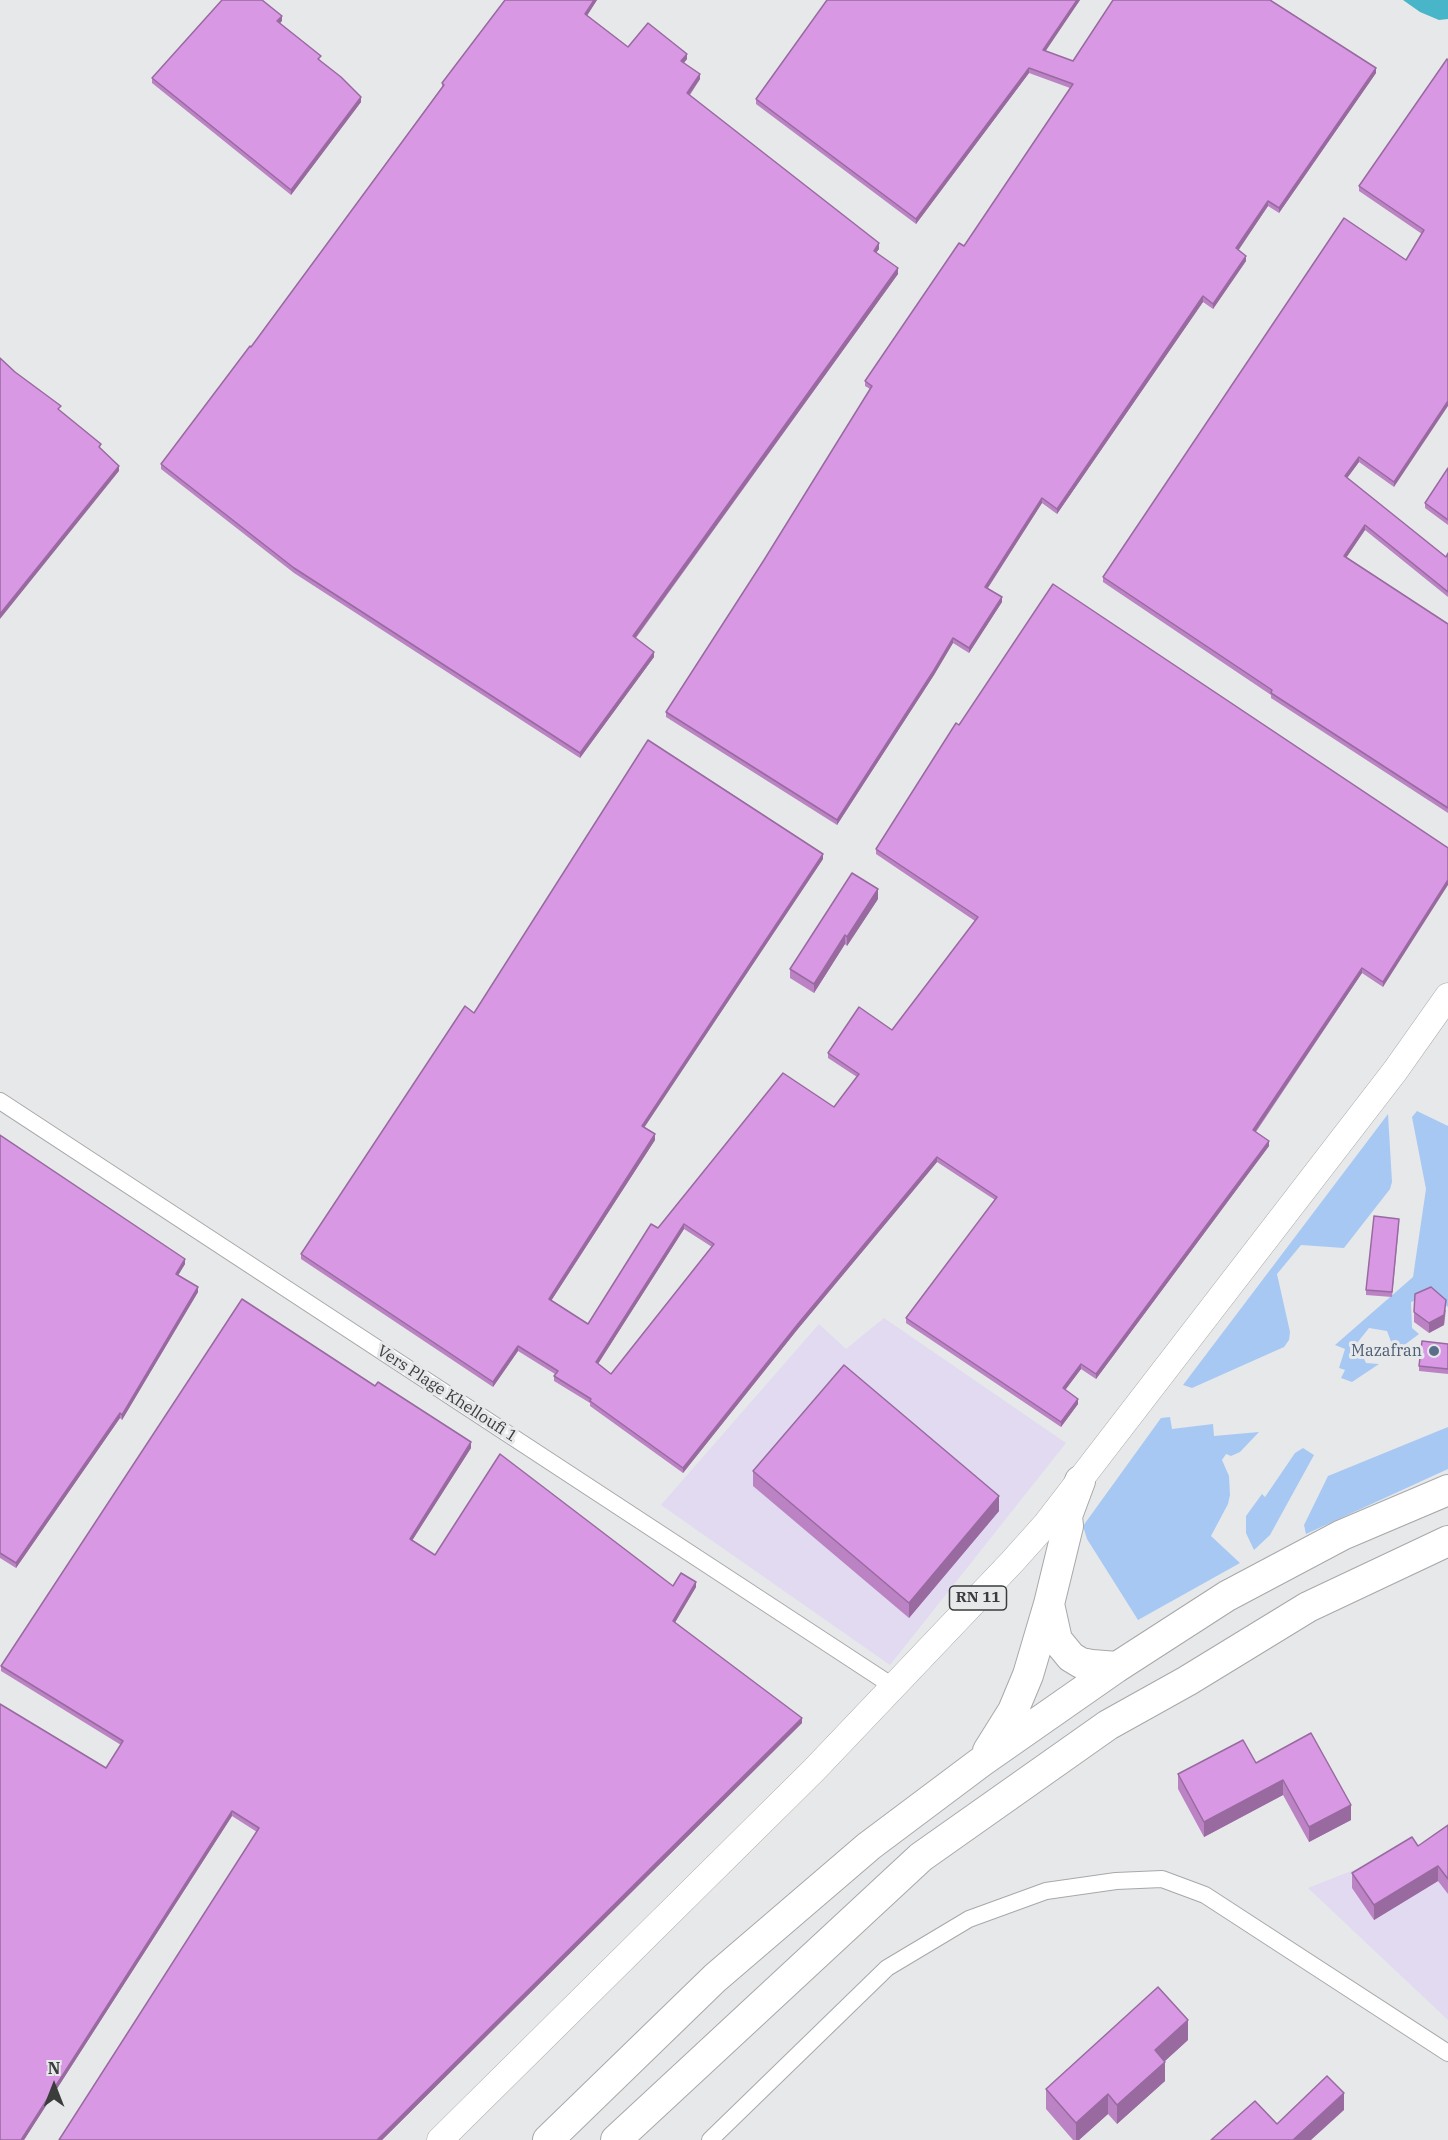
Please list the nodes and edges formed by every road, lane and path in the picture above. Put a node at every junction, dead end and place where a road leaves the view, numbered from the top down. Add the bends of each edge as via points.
1 (1448, 996) edge
2 (0, 1101) edge
3 (1080, 1481) junction
4 (1448, 1490) edge
5 (1448, 1541) edge
6 (1049, 1604) junction
7 (1117, 1667) junction
8 (894, 1687) junction
9 (981, 1761) junction
10 (1448, 2053) edge
11 (650, 2108) junction
12 (440, 2140) edge
13 (548, 2140) edge
14 (616, 2140) edge
15 (644, 2140) edge
16 (710, 2140) edge

1 - 3 main road, RN 11 via 1395,1071
2 - 8 street, Vers Plage Khelloufi 1
3 - 6 highway via 1067,1516
3 - 8 main road, RN 11 via 1012,1562
4 - 7 highway via 1342,1535 1227,1596
5 - 11 highway via 1308,1607 1108,1725 921,1857
6 - 7 highway via 1057,1640 1071,1657 1081,1663
6 - 9 highway via 1021,1693
7 - 9 highway
8 - 12 main road, RN 11
9 - 13 highway via 869,1846 715,1978
10 - 16 street via 1205,1895 1162,1879 1116,1881 1046,1891 969,1919 887,1968
11 - 14 highway
11 - 15 highway

